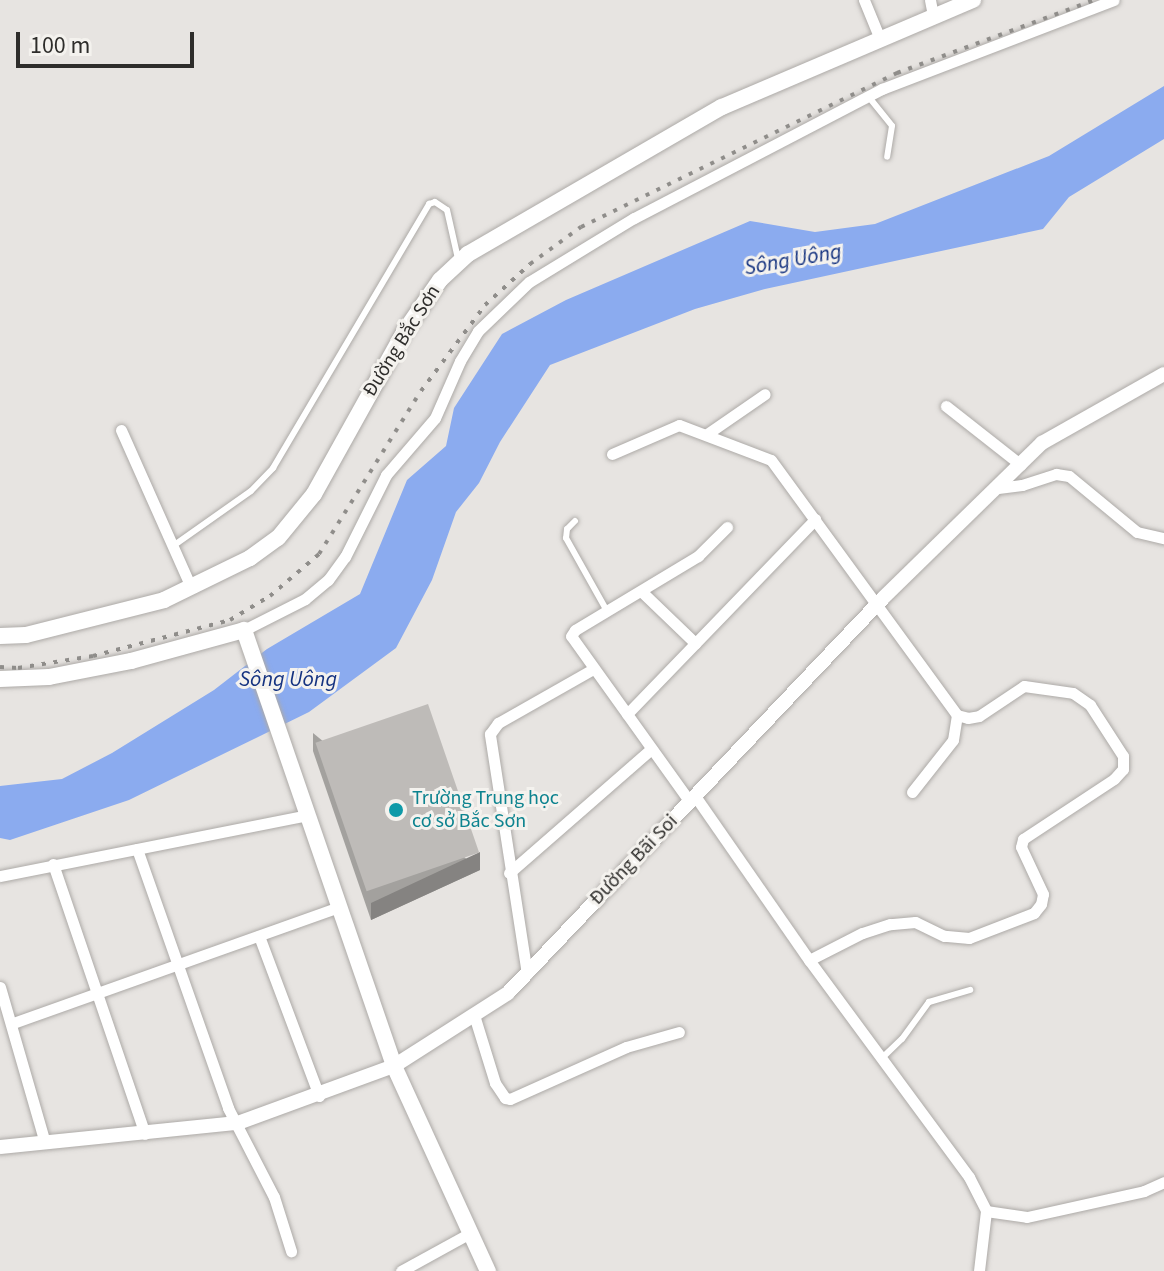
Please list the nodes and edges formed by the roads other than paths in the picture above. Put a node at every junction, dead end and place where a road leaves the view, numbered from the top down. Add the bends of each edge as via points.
1 (864, 0) edge
2 (973, 0) edge
3 (1114, 0) edge
4 (932, 8) edge
5 (880, 39) junction
6 (868, 96) junction
7 (887, 157) dead end
8 (459, 263) junction
9 (1164, 374) edge
10 (765, 394) dead end
11 (946, 406) dead end
12 (121, 430) dead end
13 (707, 434) junction
14 (612, 454) dead end
15 (1021, 465) junction
16 (998, 488) junction
17 (815, 519) junction
18 (575, 521) dead end
19 (727, 527) dead end
20 (1164, 538) edge
21 (173, 546) junction
22 (191, 587) junction
23 (642, 592) junction
24 (876, 606) junction
25 (607, 611) junction
26 (245, 634) junction
27 (0, 636) edge
28 (695, 643) junction
29 (593, 669) junction
30 (0, 679) edge
31 (627, 714) junction
32 (957, 715) junction
33 (651, 749) junction
34 (912, 792) dead end
35 (693, 799) junction
36 (307, 815) junction
37 (137, 849) junction
38 (53, 864) junction
39 (509, 873) junction
40 (0, 876) edge
41 (339, 907) junction
42 (259, 936) junction
43 (809, 960) junction
44 (179, 965) junction
45 (527, 974) junction
46 (0, 987) edge
47 (970, 990) dead end
48 (98, 992) junction
49 (474, 1015) junction
50 (13, 1023) junction
51 (679, 1032) dead end
52 (881, 1059) junction
53 (394, 1066) junction
54 (319, 1096) junction
55 (238, 1123) junction
56 (145, 1134) junction
57 (45, 1143) junction
58 (0, 1147) edge
59 (1164, 1182) edge
60 (986, 1211) junction
61 (470, 1233) junction
62 (291, 1251) dead end
63 (401, 1271) edge
64 (488, 1271) edge
65 (979, 1271) edge

1 - 5 street
2 - 4 main road, Đường Bắc Sơn
3 - 6 street
4 - 5 main road, Đường Bắc Sơn
5 - 8 main road, Đường Bắc Sơn via 722,107
6 - 7 lane via 892,126
6 - 26 street via 634,218 529,282 478,331 435,418 386,475 328,580
8 - 21 lane via 447,210 443,204 429,204 273,468 251,491
8 - 22 main road, Đường Bắc Sơn via 440,280 404,332 298,517 250,558
9 - 15 street, Đường Bãi Soi via 1055,434
10 - 13 street
11 - 15 street
12 - 21 street
13 - 14 street via 672,427
13 - 17 street via 771,460
15 - 16 street, Đường Bãi Soi
16 - 20 street via 1056,474 1069,476 1137,532
16 - 24 street, Đường Bãi Soi
17 - 24 street
17 - 28 street
18 - 25 lane via 566,538
19 - 23 street via 698,556
21 - 22 street
22 - 27 main road, Đường Bắc Sơn via 123,611 26,635
23 - 25 street
23 - 28 street
24 - 32 street
24 - 35 street, Đường Bãi Soi
25 - 29 street via 572,633
26 - 30 main road via 49,677
26 - 36 main road
28 - 31 street
29 - 31 street
29 - 39 street via 498,723 490,734
31 - 33 street
32 - 34 street via 953,740
32 - 43 street via 979,716 1024,686 1073,693 1090,705 1123,756 1123,769 1023,839 1021,847 1043,894 1034,913 969,938 944,936 915,922 890,924
33 - 35 street
33 - 39 street
35 - 43 street
35 - 45 street, Đường Bãi Soi
36 - 37 street
36 - 41 main road
37 - 38 street
37 - 44 street
38 - 40 street
38 - 48 street
39 - 45 street
41 - 42 street
41 - 53 main road
42 - 44 street
42 - 54 street
43 - 52 street
44 - 48 street
44 - 55 street via 228,1108
45 - 49 street, Đường Bãi Soi
46 - 50 street
47 - 52 lane via 929,1002
48 - 50 street
48 - 56 street
49 - 51 street via 495,1083 510,1099 626,1047
49 - 53 street, Đường Bãi Soi
50 - 57 street
52 - 60 street via 969,1177
53 - 54 street, Đường Bãi Soi
53 - 61 main road
54 - 55 street, Đường Bãi Soi
55 - 56 street, Đường Bãi Soi
55 - 62 street via 274,1197
56 - 57 street, Đường Bãi Soi
57 - 58 street, Đường Bãi Soi
59 - 60 street via 1027,1217
60 - 65 street
61 - 63 street
61 - 64 main road

